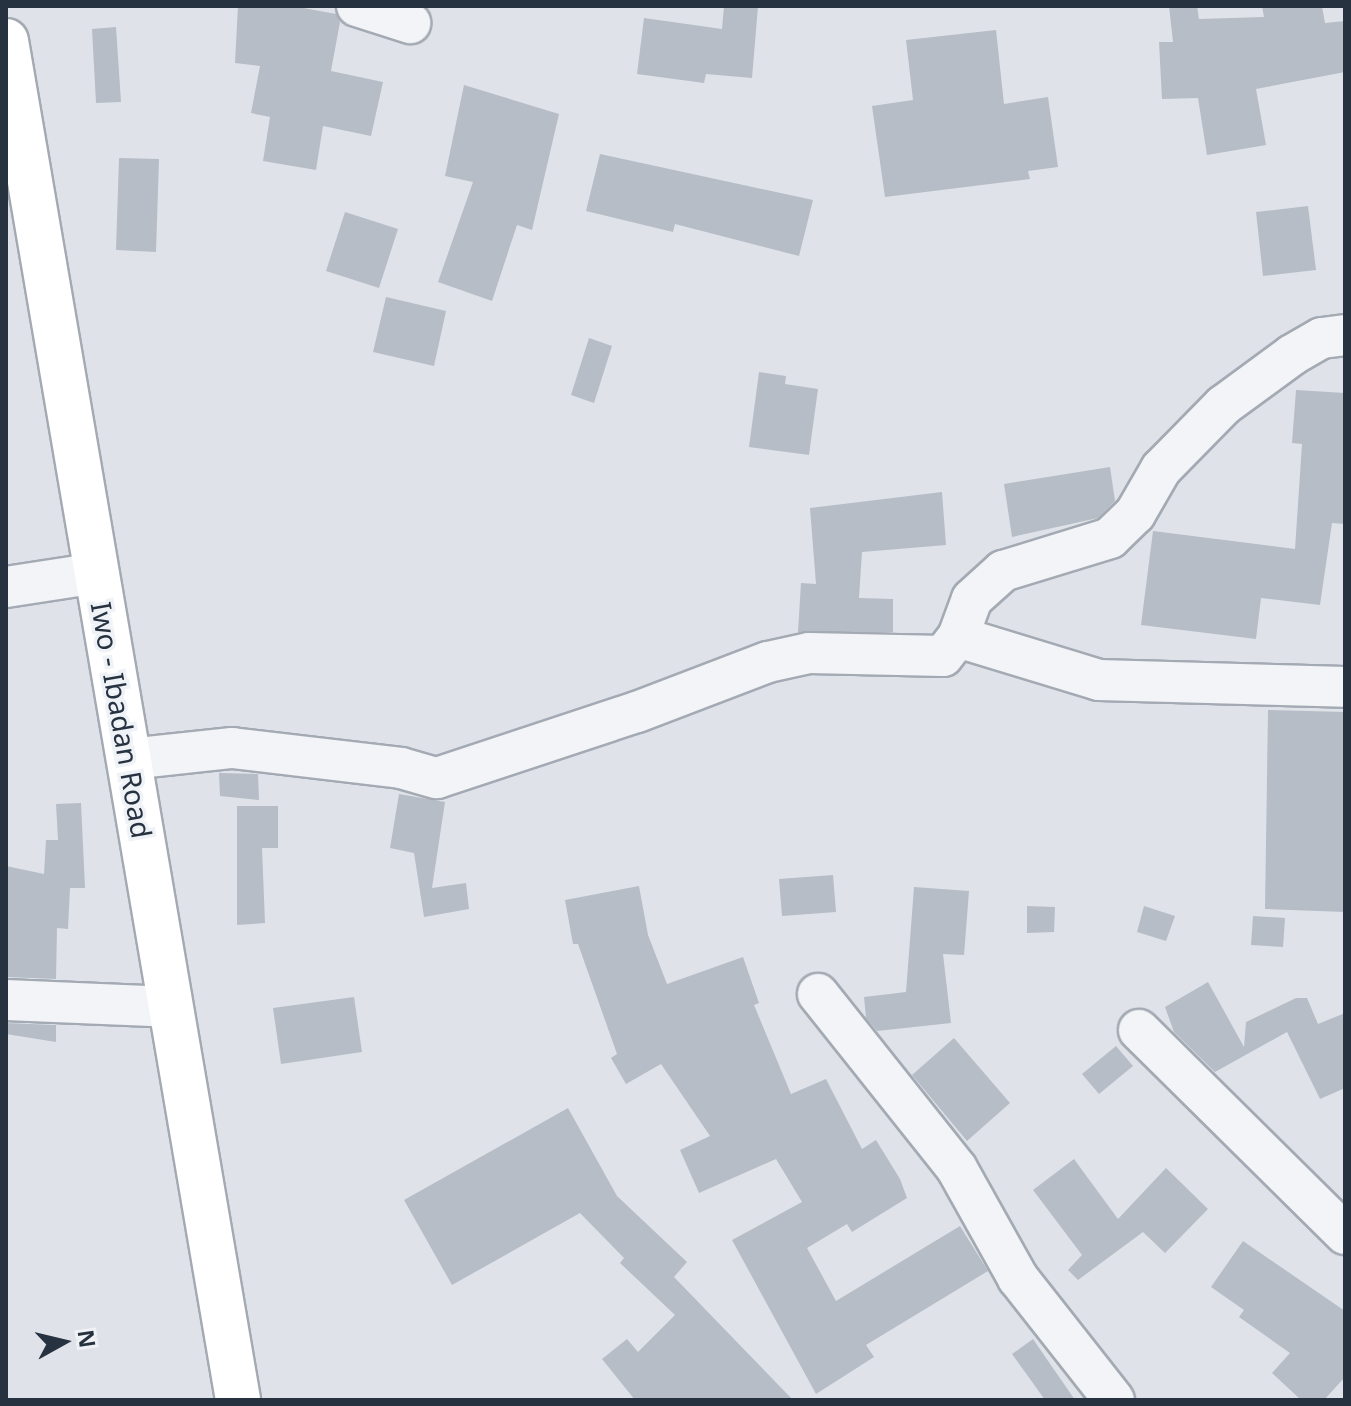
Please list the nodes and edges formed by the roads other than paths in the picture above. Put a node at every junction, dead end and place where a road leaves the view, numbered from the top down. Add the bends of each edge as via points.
1 (357, 6) edge
2 (410, 23) dead end
3 (6, 41) edge
4 (1345, 335) edge
5 (97, 573) junction
6 (6, 587) edge
7 (958, 637) junction
8 (1345, 687) edge
9 (129, 759) junction
10 (818, 994) dead end
11 (6, 1000) edge
12 (170, 1007) junction
13 (1139, 1030) dead end
14 (1345, 1234) edge
15 (238, 1400) edge
16 (1114, 1400) edge

1 - 2 street
3 - 5 main road, Iwo - Ibadan Road
4 - 7 street via 1322,338 1302,349 1224,405 1161,469 1135,514 1110,538 1003,571 972,599
5 - 6 street
5 - 9 main road, Iwo - Ibadan Road
7 - 8 street via 1099,680 1152,686
7 - 9 street via 943,656 809,653 768,662 437,778 401,768 232,748
9 - 12 main road, Iwo - Ibadan Road
10 - 16 street via 957,1169 1018,1278
11 - 12 street
12 - 15 main road, Iwo - Ibadan Road
13 - 14 street

